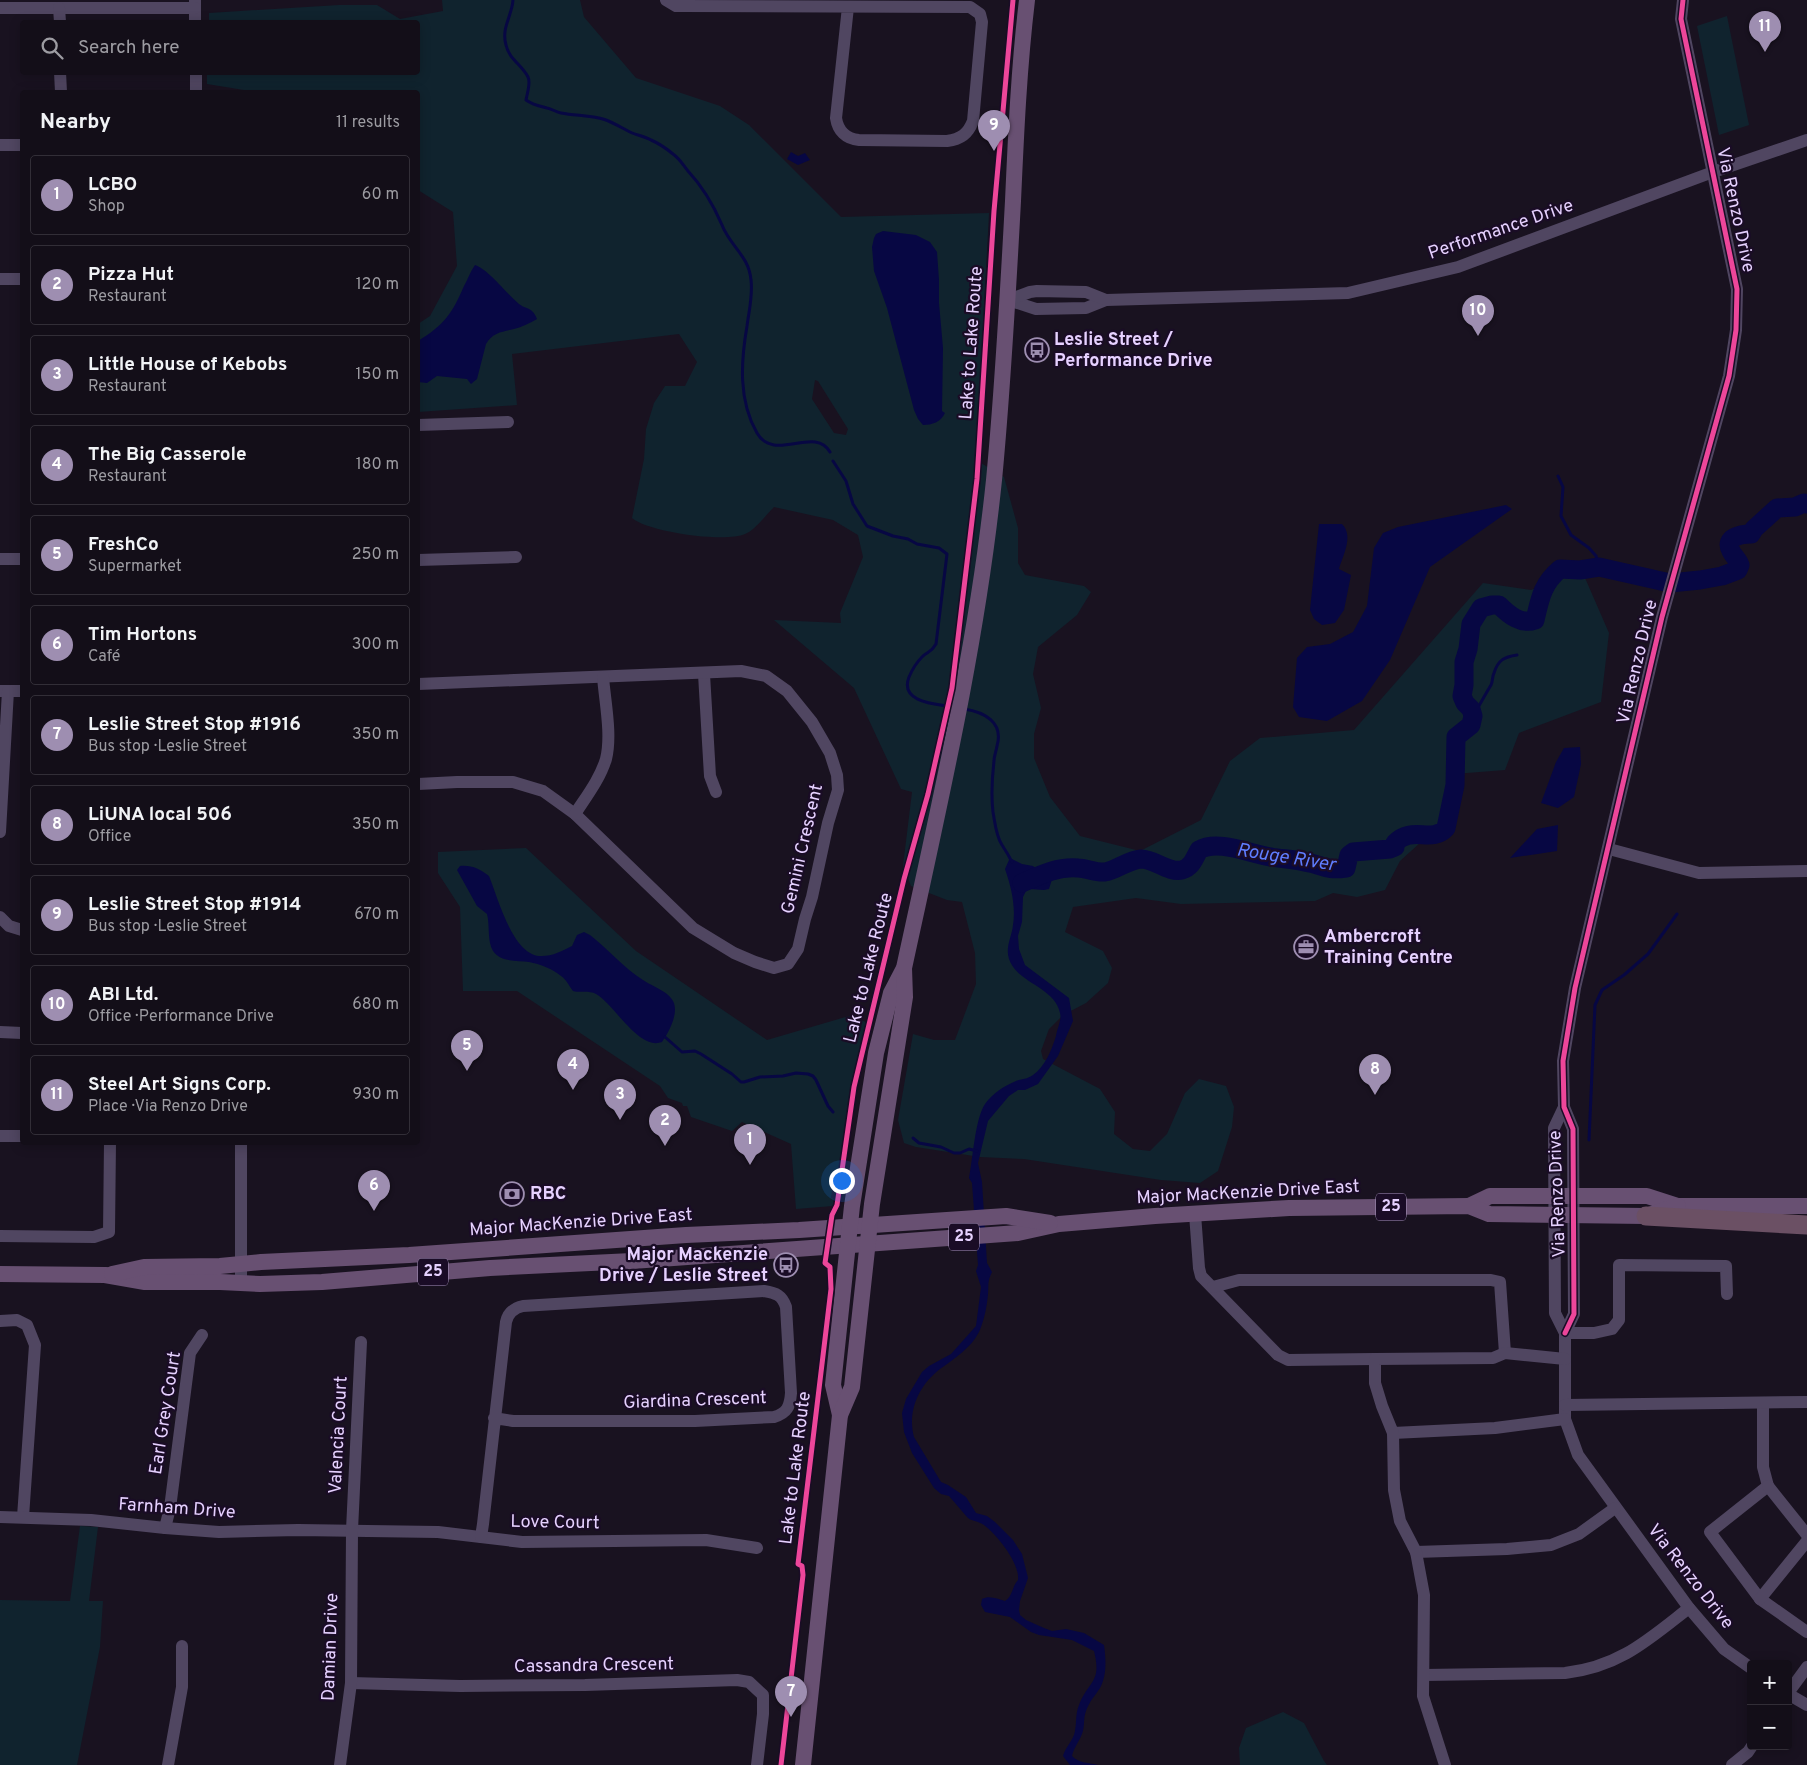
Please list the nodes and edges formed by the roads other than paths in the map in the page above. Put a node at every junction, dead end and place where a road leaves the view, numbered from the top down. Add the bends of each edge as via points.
1 (666, 0) edge
2 (1027, 0) edge
3 (1683, 0) edge
4 (195, 4) edge
5 (848, 7) junction
6 (0, 8) edge
7 (59, 8) junction
8 (60, 20) edge
9 (196, 20) edge
10 (60, 75) edge
11 (196, 75) edge
12 (61, 90) edge
13 (196, 90) edge
14 (1807, 140) edge
15 (0, 145) edge
16 (20, 145) edge
17 (1713, 172) junction
18 (0, 279) edge
19 (20, 279) edge
20 (1008, 300) junction
21 (1106, 300) junction
22 (508, 422) dead end
23 (420, 424) edge
24 (516, 557) dead end
25 (0, 559) edge
26 (20, 559) edge
27 (420, 560) edge
28 (704, 674) junction
29 (603, 677) junction
30 (420, 684) edge
31 (4, 691) edge
32 (20, 691) edge
33 (420, 784) edge
34 (716, 792) dead end
35 (575, 814) junction
36 (0, 832) edge
37 (1609, 849) junction
38 (1807, 871) edge
39 (0, 917) edge
40 (20, 929) edge
41 (904, 968) junction
42 (0, 1032) edge
43 (20, 1033) edge
44 (1564, 1107) junction
45 (0, 1136) edge
46 (20, 1136) edge
47 (110, 1145) edge
48 (241, 1145) edge
49 (1553, 1196) junction
50 (1573, 1196) junction
51 (1469, 1206) junction
52 (1678, 1206) junction
53 (1807, 1206) edge
54 (1195, 1214) junction
55 (1553, 1215) junction
56 (1574, 1215) junction
57 (1646, 1216) junction
58 (870, 1224) junction
59 (1059, 1224) junction
60 (1807, 1225) edge
61 (849, 1226) junction
62 (0, 1236) edge
63 (544, 1245) junction
64 (868, 1245) junction
65 (848, 1246) junction
66 (241, 1264) junction
67 (545, 1265) junction
68 (0, 1274) edge
69 (105, 1275) junction
70 (240, 1284) junction
71 (1213, 1287) junction
72 (1727, 1294) dead end
73 (0, 1321) edge
74 (1565, 1333) junction
75 (202, 1335) dead end
76 (361, 1342) dead end
77 (1505, 1352) junction
78 (1565, 1358) junction
79 (1375, 1359) junction
80 (1807, 1402) edge
81 (1763, 1404) junction
82 (1565, 1405) junction
83 (840, 1415) junction
84 (494, 1418) junction
85 (1565, 1419) junction
86 (1393, 1433) junction
87 (1768, 1486) junction
88 (1615, 1508) junction
89 (0, 1517) edge
90 (23, 1517) junction
91 (166, 1528) junction
92 (352, 1530) junction
93 (1807, 1535) edge
94 (481, 1537) junction
95 (1807, 1541) edge
96 (757, 1548) dead end
97 (1416, 1552) junction
98 (1760, 1599) junction
99 (1689, 1608) junction
100 (1807, 1632) edge
101 (182, 1646) dead end
102 (1747, 1665) edge
103 (1807, 1667) edge
104 (1424, 1675) junction
105 (351, 1682) junction
106 (1792, 1688) edge
107 (1792, 1695) edge
108 (1807, 1704) edge
109 (1749, 1750) edge
110 (168, 1765) edge
111 (340, 1765) edge
112 (757, 1765) edge
113 (803, 1765) edge
114 (1445, 1765) edge
115 (1732, 1765) edge

1 - 5 street via 676,6
2 - 20 main road via 1020,60
3 - 17 street, Via Renzo Drive via 1681,19
4 - 7 street
4 - 9 street
5 - 5 street via 836,118 843,134 859,140 956,140 967,133 973,121 982,22 977,11 959,6
6 - 7 street
7 - 8 street
10 - 12 street
11 - 13 street
14 - 17 street, Performance Drive
15 - 16 street
17 - 21 street, Performance Drive via 1458,267 1348,293
17 - 37 street, Via Renzo Drive via 1738,289 1736,330 1728,376 1662,617
18 - 19 street
20 - 21 street, Performance Drive via 1036,309 1086,308
20 - 21 street, Performance Drive via 1037,291 1086,292
20 - 41 main road via 994,483 981,582 956,730
22 - 23 street
24 - 27 street
25 - 26 street
28 - 29 street, Gemini Crescent
28 - 34 street via 710,776
28 - 35 street, Gemini Crescent via 741,671 766,676 787,691 812,722 830,753 837,775 838,790 812,897 798,949 788,964 774,968 755,962 693,928
29 - 30 street, Gemini Crescent
29 - 35 street via 608,743 606,760 598,779
31 - 32 street
31 - 36 street
33 - 35 street, Gemini Crescent via 513,782 543,790
37 - 38 street via 1698,872
37 - 44 street, Via Renzo Drive via 1575,988 1563,1061
39 - 40 street via 9,926
41 - 58 main road via 905,997
41 - 61 main road via 891,993 876,1053
42 - 43 street
44 - 49 street, Via Renzo Drive via 1554,1128
44 - 50 street, Via Renzo Drive via 1573,1129
45 - 46 street
47 - 62 street via 109,1232 94,1237
48 - 66 street
49 - 50 main road, Major MacKenzie Drive East / 25
49 - 51 main road, Major MacKenzie Drive East / 25 via 1490,1196
49 - 55 street, Via Renzo Drive
50 - 52 main road, Major MacKenzie Drive East / 25 via 1647,1196
50 - 56 street, Via Renzo Drive
51 - 54 main road, Major MacKenzie Drive East / 25 via 1289,1208
51 - 55 main road, Major MacKenzie Drive East / 25 via 1489,1214
52 - 53 main road, Major MacKenzie Drive East / 25
52 - 57 main road, Major MacKenzie Drive East / 25
54 - 59 main road, Major MacKenzie Drive East / 25
54 - 71 street via 1199,1268 1201,1276
55 - 56 main road, Major MacKenzie Drive East / 25
55 - 74 street, Via Renzo Drive via 1555,1313
56 - 57 main road, Major MacKenzie Drive East / 25
56 - 74 street, Via Renzo Drive via 1574,1314
57 - 60 highway
58 - 59 main road, Major MacKenzie Drive East / 25 via 1006,1216
58 - 61 main road, Major MacKenzie Drive East / 25
58 - 64 main road
59 - 64 main road, Major MacKenzie Drive East / 25 via 1018,1234
61 - 63 main road, Major MacKenzie Drive East / 25
61 - 65 main road
63 - 66 main road, Major MacKenzie Drive East / 25
63 - 67 main road
64 - 65 main road, Major MacKenzie Drive East / 25
64 - 83 main road via 852,1388
65 - 67 main road, Major MacKenzie Drive East / 25
65 - 83 main road via 833,1385
66 - 69 main road, Major MacKenzie Drive East / 25 via 144,1266
66 - 70 street
67 - 70 main road, Major MacKenzie Drive East / 25 via 322,1282
68 - 69 main road, Major MacKenzie Drive East / 25
69 - 70 main road, Major MacKenzie Drive East / 25 via 145,1282
71 - 77 street via 1239,1280 1500,1282
71 - 79 street via 1278,1355 1288,1360
72 - 74 street via 1726,1266 1619,1265 1619,1320 1612,1329
73 - 90 street via 17,1320 27,1325 35,1345
74 - 78 street, Via Renzo Drive
75 - 91 street, Earl Grey Court via 190,1353
76 - 92 street, Valencia Court
77 - 78 street
77 - 79 street via 1493,1358
78 - 82 street, Via Renzo Drive
79 - 86 street via 1375,1383
80 - 81 street
81 - 82 street
81 - 87 street via 1763,1467
82 - 85 street, Via Renzo Drive
83 - 113 main road
84 - 84 street, Giardina Crescent via 507,1316 517,1307 764,1291 780,1295 784,1300 791,1402 782,1415 695,1420 513,1422
84 - 94 street, Giardina Crescent
85 - 86 street via 1495,1428
85 - 88 street, Via Renzo Drive via 1578,1455
86 - 97 street via 1394,1490 1400,1522
87 - 93 street
87 - 98 street via 1710,1532
88 - 97 street via 1579,1534 1551,1545 1508,1550
88 - 99 street, Via Renzo Drive
89 - 90 street, Farnham Drive
90 - 91 street, Farnham Drive
91 - 92 street, Farnham Drive via 219,1532
92 - 94 street, Love Court via 438,1532
92 - 105 street, Damian Drive
94 - 96 street, Love Court via 522,1542 706,1540
95 - 98 street
97 - 104 street via 1424,1595
98 - 100 street
99 - 102 street, Via Renzo Drive via 1724,1649
99 - 104 street via 1640,1647 1587,1670
101 - 110 street via 182,1687
103 - 106 street
104 - 114 street via 1423,1696
105 - 111 street, Damian Drive
105 - 112 street, Cassandra Crescent via 460,1686 749,1682 763,1695
107 - 108 street
109 - 115 street

